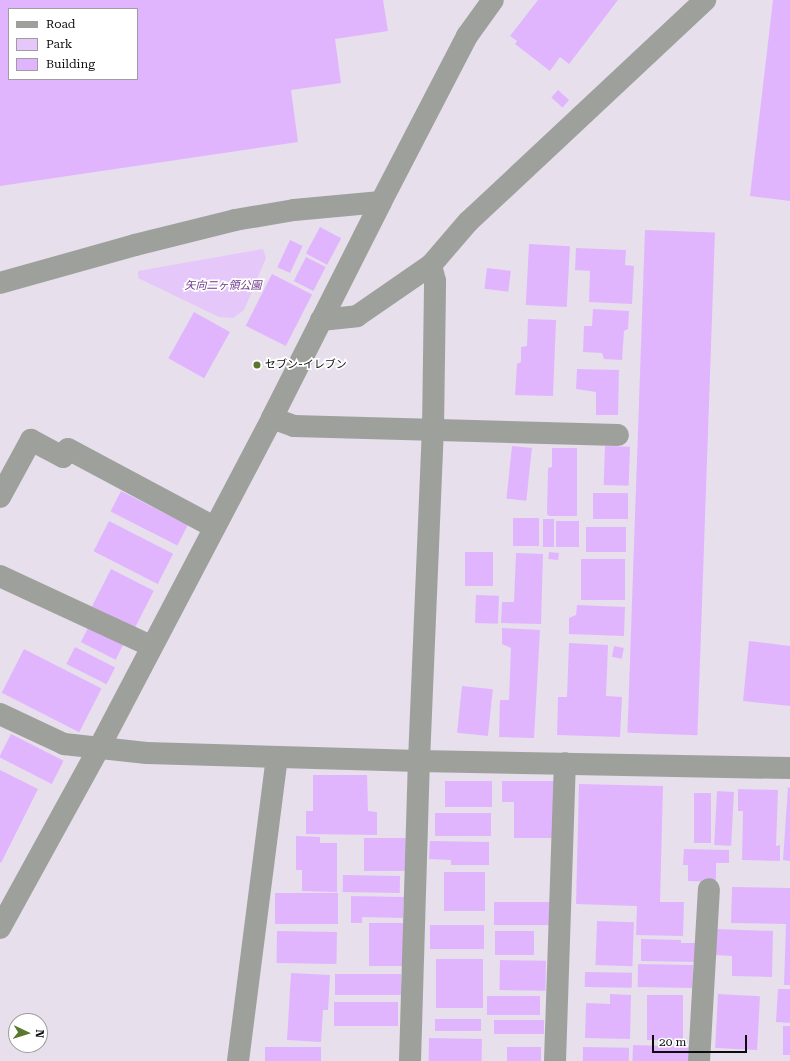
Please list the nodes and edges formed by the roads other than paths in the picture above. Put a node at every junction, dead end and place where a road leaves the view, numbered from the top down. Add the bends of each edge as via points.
1 (493, 0) edge
2 (705, 0) edge
3 (380, 202) junction
4 (431, 265) junction
5 (0, 283) edge
6 (321, 320) junction
7 (272, 418) junction
8 (433, 430) junction
9 (618, 435) dead end
10 (0, 497) edge
11 (214, 527) junction
12 (0, 576) edge
13 (151, 646) junction
14 (0, 714) edge
15 (99, 748) junction
16 (276, 757) junction
17 (419, 761) junction
18 (566, 763) junction
19 (790, 768) edge
20 (709, 889) dead end
21 (0, 928) edge
22 (238, 1061) edge
23 (410, 1061) edge
24 (555, 1061) edge
25 (699, 1061) edge

1 - 3 street via 467,36
2 - 4 street via 468,222
3 - 5 street via 294,210 235,220
3 - 6 street
4 - 6 street via 357,316
4 - 8 street via 435,281
6 - 7 street
7 - 8 street via 294,426
7 - 11 street
8 - 9 street
8 - 17 street
10 - 11 street via 31,440 63,458 68,449
11 - 13 street
12 - 13 street
13 - 15 street
14 - 15 street via 64,744
15 - 16 street via 146,753
15 - 21 street
16 - 17 street
16 - 22 street
17 - 18 street
17 - 23 street
18 - 19 street
18 - 24 street
20 - 25 street

